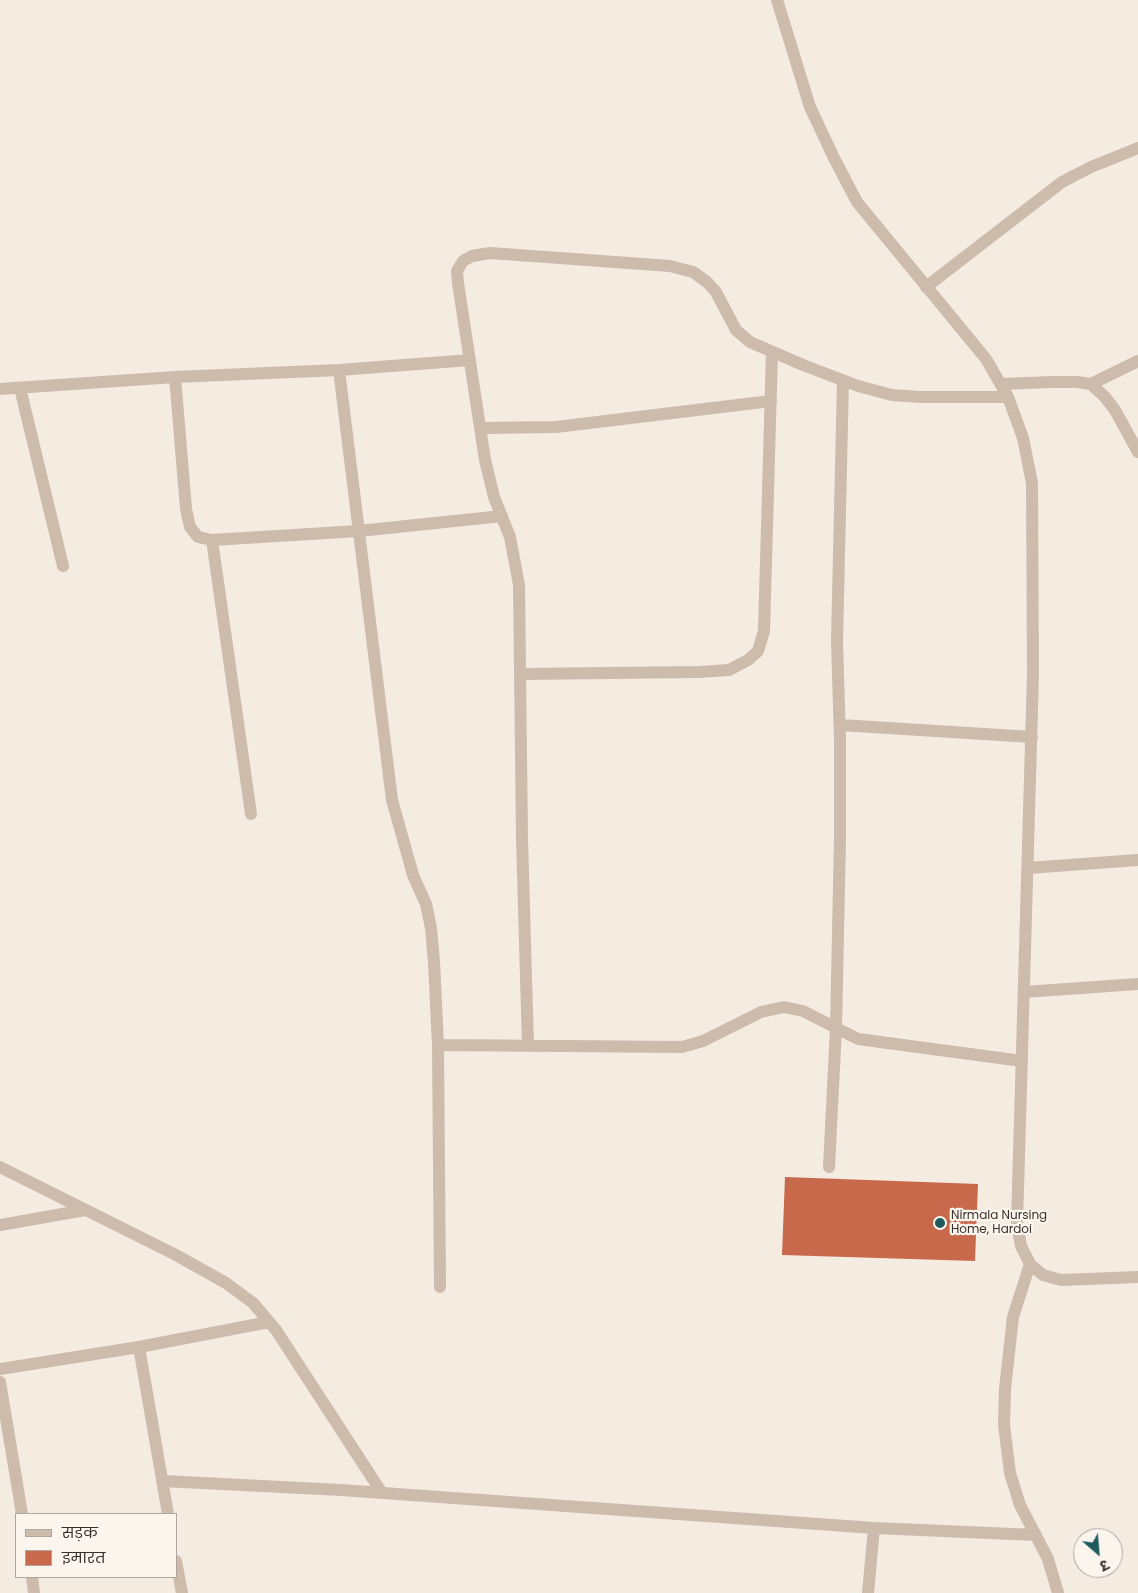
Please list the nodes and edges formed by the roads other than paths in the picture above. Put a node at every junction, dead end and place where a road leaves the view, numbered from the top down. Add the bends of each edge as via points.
1 (776, 0) edge
2 (1138, 148) edge
3 (926, 287) junction
4 (772, 352) junction
5 (470, 360) junction
6 (1138, 361) edge
7 (339, 370) junction
8 (175, 377) junction
9 (843, 380) junction
10 (1001, 384) junction
11 (1091, 384) junction
12 (20, 388) junction
13 (0, 389) edge
14 (1008, 397) junction
15 (770, 401) junction
16 (480, 428) junction
17 (1138, 452) edge
18 (502, 516) junction
19 (359, 531) junction
20 (212, 540) junction
21 (63, 566) dead end
22 (520, 674) junction
23 (840, 725) junction
24 (1032, 737) junction
25 (251, 814) dead end
26 (1138, 860) edge
27 (1028, 868) junction
28 (1138, 984) edge
29 (1024, 992) junction
30 (836, 1028) junction
31 (438, 1045) junction
32 (528, 1046) junction
33 (1022, 1061) junction
34 (0, 1167) edge
35 (829, 1168) dead end
36 (85, 1210) junction
37 (0, 1225) edge
38 (1030, 1264) junction
39 (1138, 1278) edge
40 (440, 1287) dead end
41 (269, 1322) junction
42 (139, 1347) junction
43 (0, 1369) edge
44 (0, 1382) edge
45 (163, 1481) junction
46 (382, 1493) junction
47 (22, 1513) edge
48 (168, 1513) edge
49 (874, 1528) junction
50 (1036, 1535) junction
51 (178, 1572) edge
52 (32, 1578) edge
53 (34, 1593) edge
54 (182, 1593) edge
55 (868, 1593) edge
56 (1058, 1593) edge

1 - 3 street via 810,107 834,158 857,202
2 - 3 street via 1062,182
3 - 10 street via 986,359
4 - 5 street via 750,342 736,330 716,292 693,272 670,266 490,253 472,256 463,261 457,271
4 - 9 street
4 - 15 street
5 - 7 street
5 - 16 street
6 - 11 street
7 - 8 street
7 - 19 street
8 - 12 street
8 - 20 street via 190,527 198,538
9 - 14 street via 892,395
9 - 23 street via 837,641
10 - 11 street
10 - 14 street
11 - 17 street via 1115,410
12 - 13 street
12 - 21 street
14 - 24 street via 1023,438 1032,483
15 - 16 street via 565,426
15 - 22 street via 764,632 758,651 729,670
16 - 18 street via 494,497
18 - 19 street
18 - 22 street via 510,537 519,585
19 - 20 street
19 - 31 street via 392,800 431,928
20 - 25 street
22 - 32 street
23 - 24 street
23 - 30 street
24 - 27 street
26 - 27 street
27 - 29 street
28 - 29 street
29 - 33 street
30 - 32 street via 803,1011 784,1007 761,1012 703,1041 682,1047
30 - 33 street via 858,1039
30 - 35 street
31 - 32 street
31 - 40 street
33 - 38 street via 1017,1223 1021,1246
34 - 36 street
36 - 37 street
36 - 41 street via 226,1284 253,1303
38 - 39 street via 1043,1275 1061,1280
38 - 50 street via 1013,1317 1004,1425 1010,1473 1020,1505
41 - 42 street
41 - 46 street
42 - 43 street
42 - 45 street
44 - 47 street
45 - 46 street
45 - 48 street
46 - 49 street
49 - 50 street
49 - 55 street
50 - 56 street via 1048,1559
51 - 54 street
52 - 53 street

